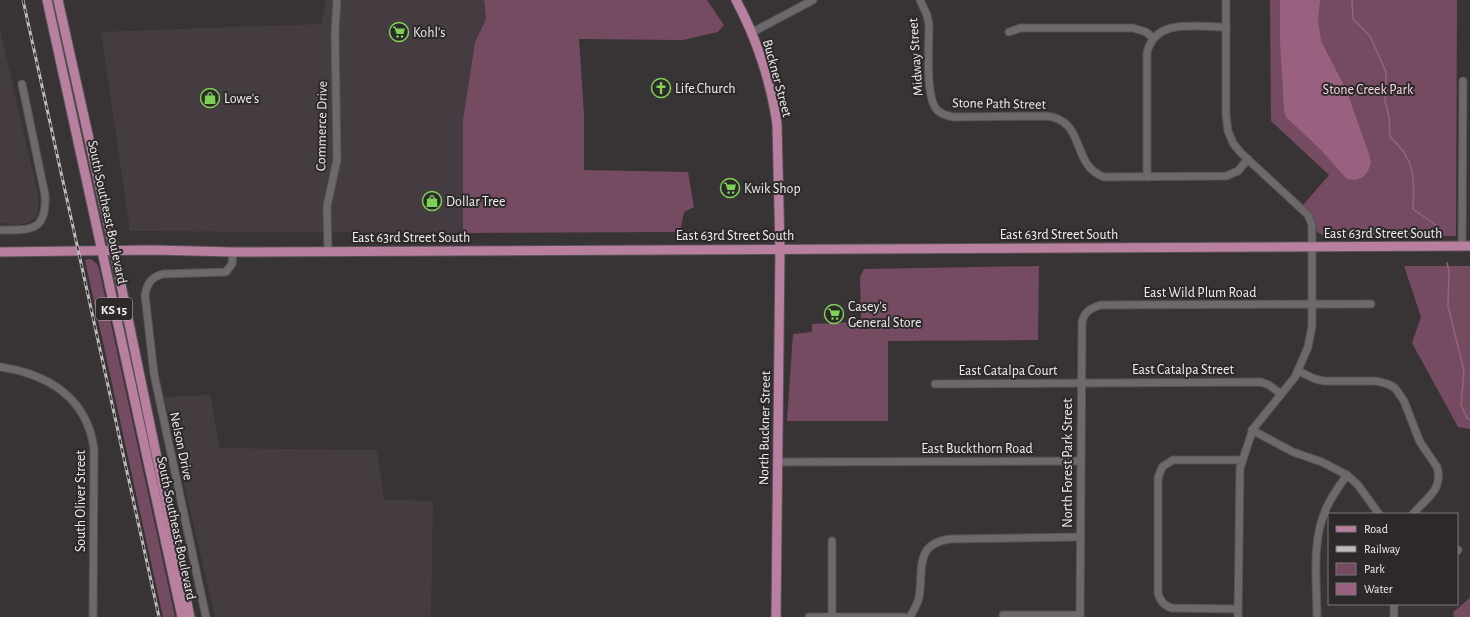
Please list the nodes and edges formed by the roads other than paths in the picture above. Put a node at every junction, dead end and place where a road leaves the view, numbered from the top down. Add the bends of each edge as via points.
1 (47, 0) edge
2 (58, 0) edge
3 (336, 0) edge
4 (736, 0) edge
5 (813, 0) edge
6 (920, 0) edge
7 (1226, 0) edge
8 (1226, 27) junction
9 (1009, 32) dead end
10 (751, 33) junction
11 (1153, 38) junction
12 (1463, 81) dead end
13 (22, 84) dead end
14 (939, 112) joint
15 (1248, 159) junction
16 (1147, 177) junction
17 (0, 230) edge
18 (780, 244) junction
19 (1466, 246) edge
20 (1312, 248) junction
21 (102, 251) junction
22 (114, 251) junction
23 (328, 251) junction
24 (0, 252) edge
25 (233, 252) junction
26 (1312, 304) junction
27 (1371, 304) dead end
28 (1088, 311) joint
29 (0, 367) edge
30 (1298, 370) junction
31 (1081, 383) junction
32 (935, 384) dead end
33 (1281, 394) junction
34 (1252, 430) junction
35 (1242, 460) junction
36 (1080, 461) junction
37 (777, 462) junction
38 (1347, 475) junction
39 (1378, 513) edge
40 (1413, 513) edge
41 (1080, 537) junction
42 (832, 541) dead end
43 (1394, 605) edge
44 (1238, 609) junction
45 (1003, 615) dead end
46 (1080, 616) edge
47 (93, 617) edge
48 (182, 617) edge
49 (190, 617) edge
50 (206, 617) edge
51 (776, 617) edge
52 (809, 617) edge
53 (832, 617) edge
54 (904, 617) edge
55 (910, 617) edge
56 (1238, 617) edge
57 (1317, 617) edge
58 (1394, 617) edge

1 - 21 main road, South Southeast Boulevard / KS 15
2 - 22 main road, South Southeast Boulevard / KS 15
3 - 23 street, Commerce Drive via 337,160 327,206
4 - 10 main road, Buckner Street
5 - 10 street
6 - 14 street, Midway Street via 929,24 930,97
7 - 8 street
8 - 11 street via 1168,27
8 - 15 street via 1228,131 1233,143
9 - 11 street via 1020,28 1133,28 1146,32
10 - 18 main road, Buckner Street via 766,76 777,124
11 - 16 street via 1147,52
12 - 19 street
13 - 17 street via 46,210 39,223 31,229
14 - 16 street, Stone Path Street via 954,117 1055,118 1070,127 1085,162 1098,175 1111,178
15 - 16 street, Stone Path Street via 1238,171 1226,176
15 - 20 street via 1308,215 1312,225
18 - 20 main road, East 63rd Street South
18 - 23 main road, East 63rd Street South
18 - 37 main road, North Buckner Street
19 - 20 main road, East 63rd Street South
20 - 26 street
21 - 22 main road, East 63rd Street South
21 - 24 main road, East 63rd Street South
21 - 48 main road, South Southeast Boulevard / KS 15
22 - 25 main road, East 63rd Street South
22 - 49 main road, South Southeast Boulevard / KS 15
23 - 25 main road, East 63rd Street South
25 - 50 street, Nelson Drive via 232,264 226,272 163,274 147,285 144,300 153,367
26 - 27 street, East Wild Plum Road
26 - 28 street, East Wild Plum Road via 1101,305
26 - 30 street via 1311,332 1307,350
28 - 31 street, North Forest Park Street via 1082,322
29 - 47 street, South Oliver Street via 27,372 53,383 76,405 87,425 94,450
30 - 33 street
30 - 40 street via 1324,381 1382,382 1392,386 1400,394 1413,427 1437,467 1438,475 1434,493
31 - 32 street, East Catalpa Court
31 - 33 street, East Catalpa Street via 1261,382
31 - 36 street, North Forest Park Street
33 - 34 street
34 - 35 street
34 - 38 street via 1293,452 1322,462
35 - 44 street via 1238,483
35 - 44 street via 1173,460 1162,467 1158,478 1158,593 1161,600 1172,608
36 - 37 street, East Buckthorn Road
36 - 41 street, North Forest Park Street
37 - 51 main road, North Buckner Street
38 - 39 street via 1358,485
38 - 57 street via 1326,510 1320,532 1317,556
41 - 46 street, North Forest Park Street
41 - 55 street via 941,540 930,547 923,557 920,567 919,599
42 - 53 street
43 - 58 street
44 - 56 street
45 - 46 street
52 - 53 street
53 - 54 street

